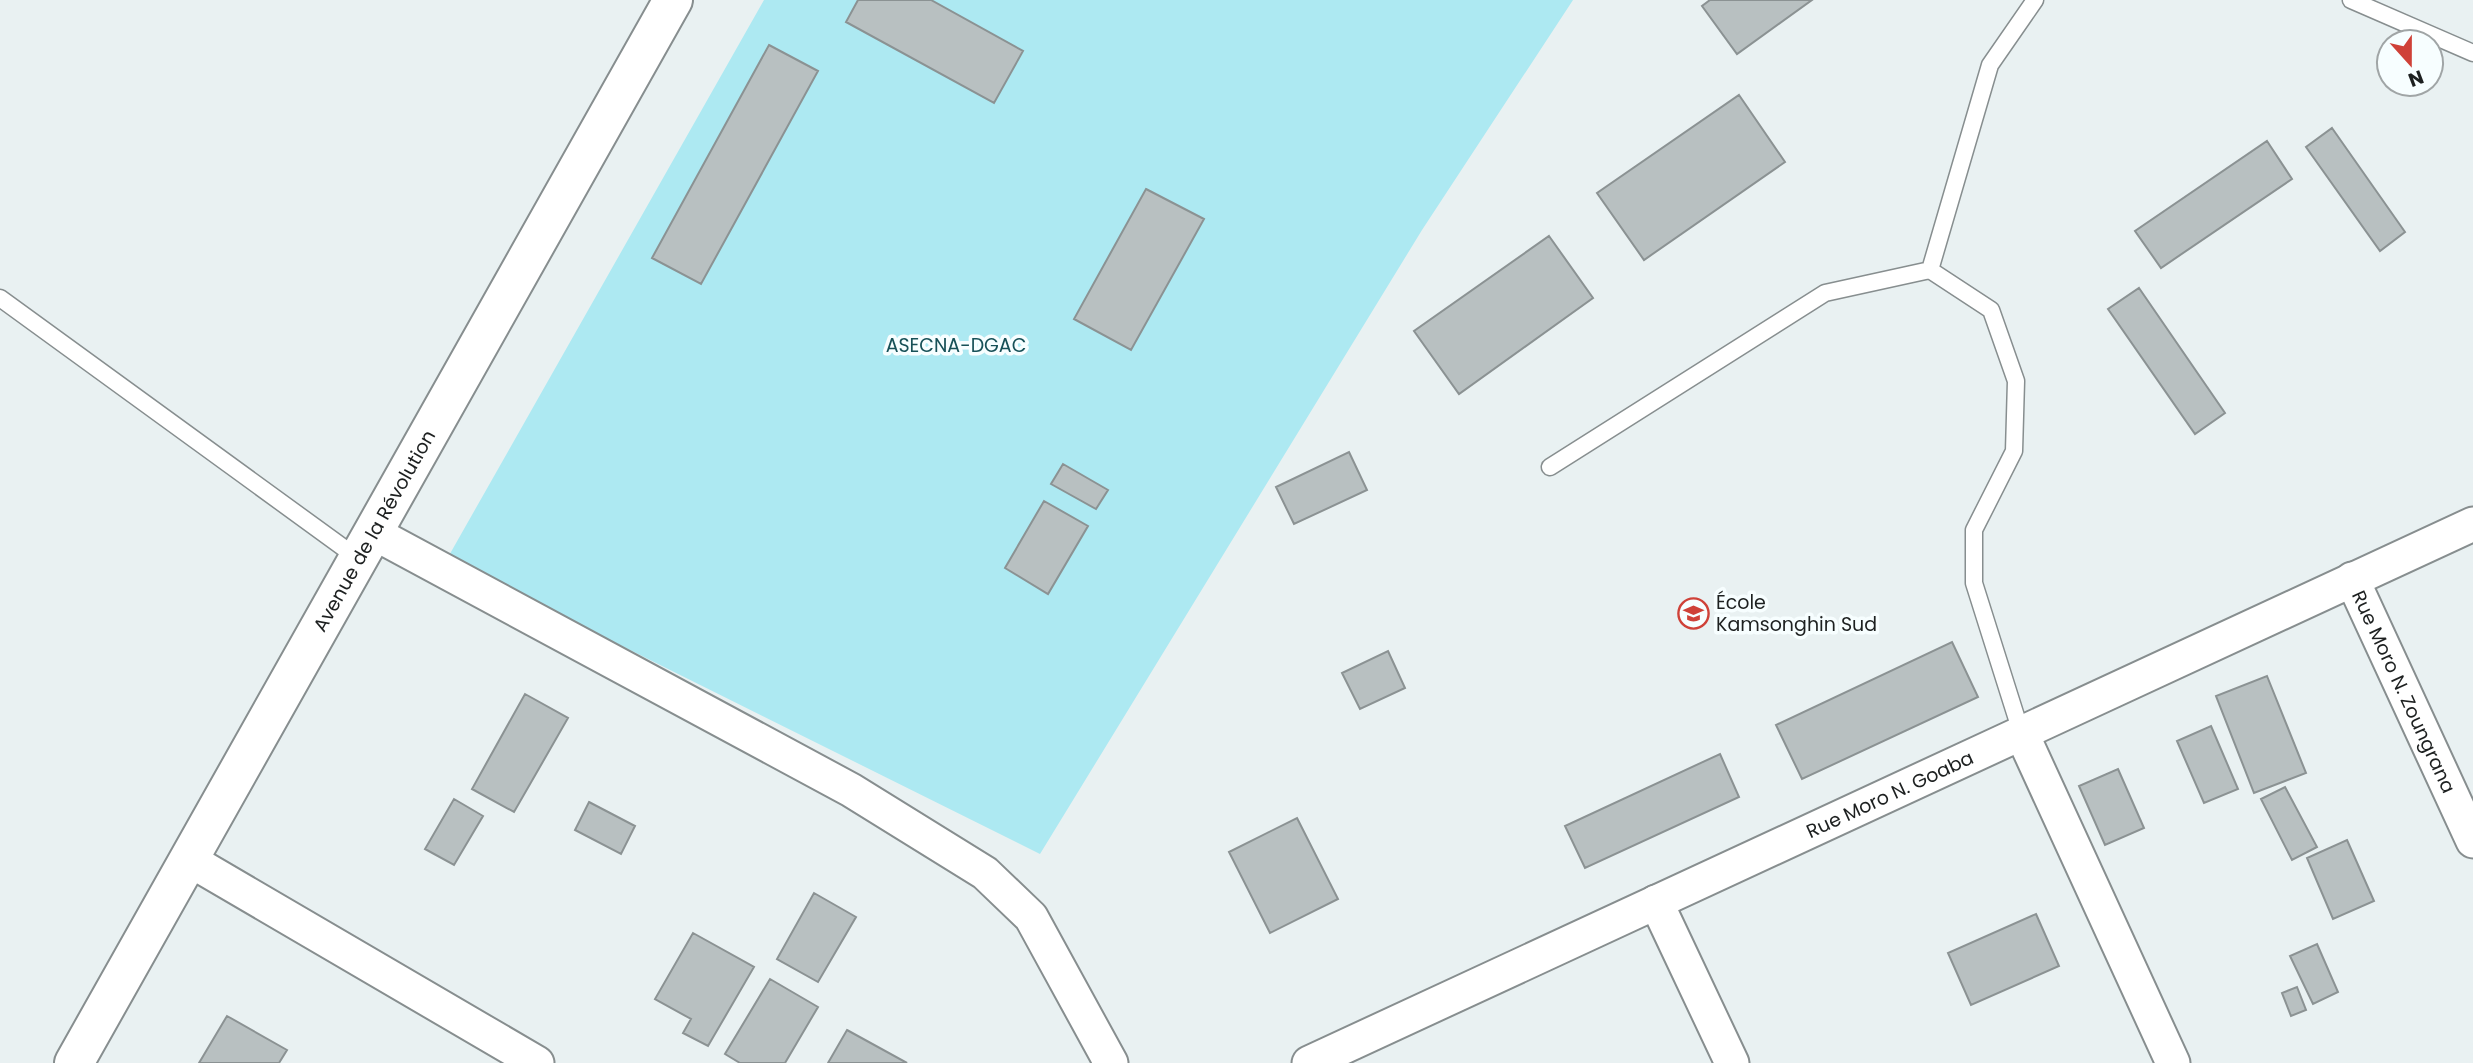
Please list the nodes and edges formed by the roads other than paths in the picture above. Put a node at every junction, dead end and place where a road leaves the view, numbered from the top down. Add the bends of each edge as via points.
1 (673, 0) edge
2 (2035, 0) edge
3 (2351, 0) edge
4 (2473, 53) edge
5 (1930, 270) junction
6 (3, 296) edge
7 (1550, 467) dead end
8 (2473, 524) edge
9 (366, 546) junction
10 (2352, 579) junction
11 (2021, 732) junction
12 (2473, 841) edge
13 (188, 859) junction
14 (1656, 902) junction
15 (74, 1063) edge
16 (537, 1063) edge
17 (1111, 1063) edge
18 (1309, 1063) edge
19 (1732, 1063) edge
20 (2173, 1063) edge

1 - 9 main road, Avenue de la Révolution
2 - 5 lane via 1990,65
3 - 4 lane
5 - 7 lane via 1825,293
5 - 11 lane via 1991,310 2017,381 2014,451 1974,530 1974,583
6 - 9 lane
8 - 10 street, Rue Moro N. Goaba
9 - 13 main road, Avenue de la Révolution
9 - 17 street via 852,790 985,873 1031,917
10 - 11 street, Rue Moro N. Goaba
10 - 12 street, Rue Moro N. Zoungrana
11 - 14 street, Rue Moro N. Goaba
11 - 20 street
13 - 15 main road, Avenue de la Révolution
13 - 16 street
14 - 18 street, Rue Moro N. Goaba
14 - 19 street

